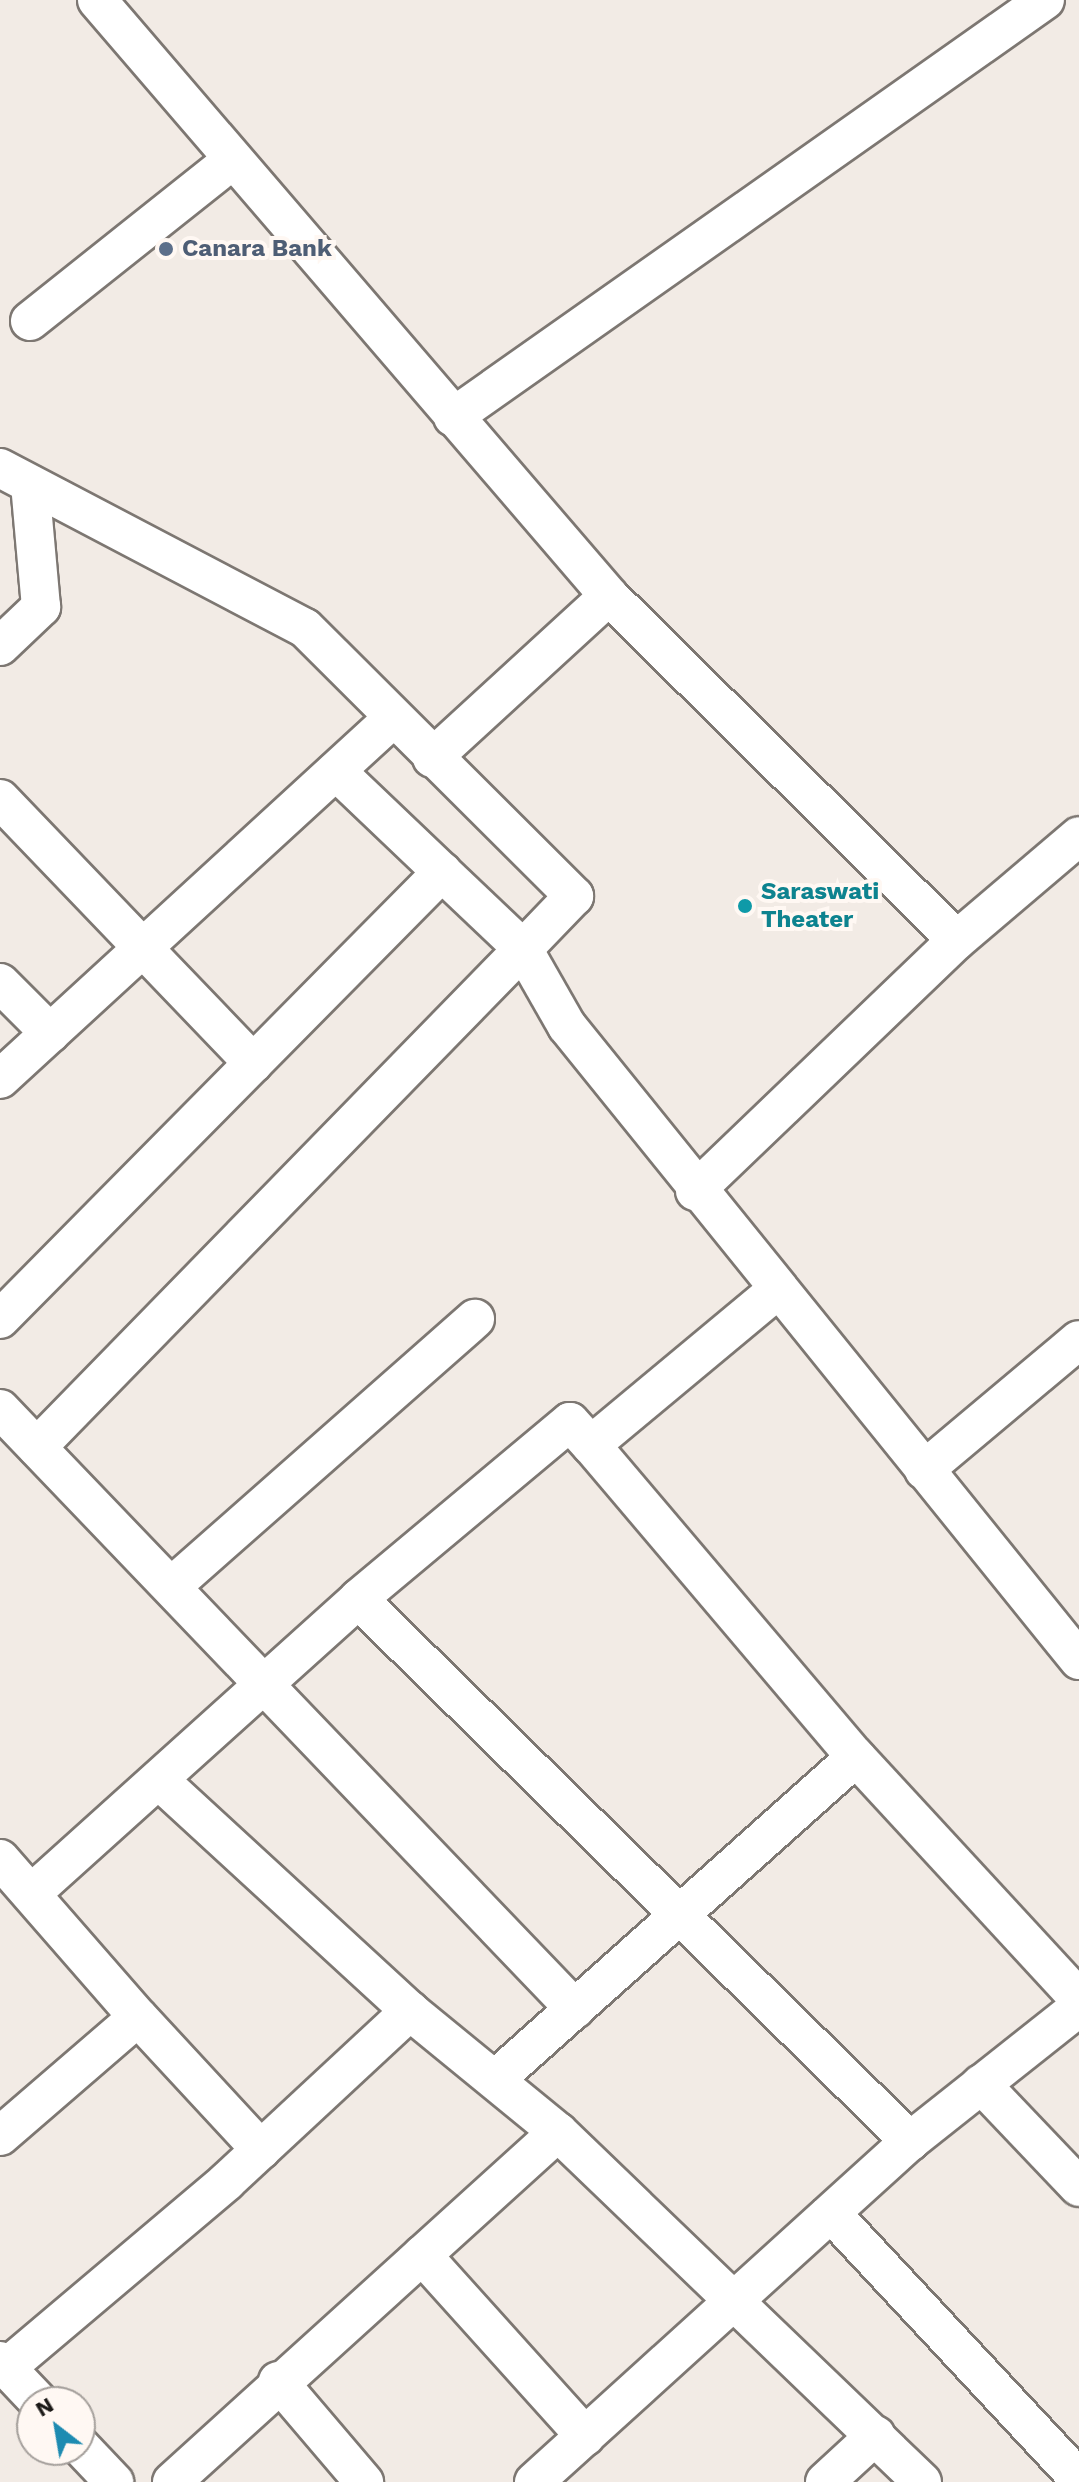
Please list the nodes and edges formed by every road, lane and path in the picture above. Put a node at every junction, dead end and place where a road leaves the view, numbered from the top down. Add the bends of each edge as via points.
1 (97, 0) edge
2 (1045, 0) edge
3 (230, 162) junction
4 (30, 321) dead end
5 (453, 417) junction
6 (15, 476) edge
7 (609, 596) junction
8 (0, 646) edge
9 (392, 719) junction
10 (432, 758) junction
11 (336, 771) junction
12 (0, 799) edge
13 (1079, 836) edge
14 (442, 872) junction
15 (957, 940) junction
16 (144, 945) junction
17 (523, 949) junction
18 (0, 983) edge
19 (50, 1033) junction
20 (253, 1063) junction
21 (0, 1079) edge
22 (695, 1191) junction
23 (776, 1291) junction
24 (0, 1319) edge
25 (475, 1319) dead end
26 (1079, 1340) edge
27 (0, 1409) edge
28 (591, 1445) junction
29 (37, 1447) junction
30 (924, 1470) junction
31 (172, 1586) junction
32 (358, 1599) junction
33 (1079, 1660) edge
34 (268, 1685) junction
35 (856, 1757) junction
36 (160, 1781) junction
37 (1, 1861) edge
38 (32, 1893) junction
39 (679, 1916) junction
40 (1079, 1999) edge
41 (1079, 2007) edge
42 (575, 2009) junction
43 (410, 2011) junction
44 (138, 2017) junction
45 (498, 2077) junction
46 (981, 2084) junction
47 (558, 2132) junction
48 (0, 2136) edge
49 (910, 2141) junction
50 (261, 2150) junction
51 (1079, 2187) edge
52 (831, 2213) junction
53 (422, 2255) junction
54 (735, 2296) junction
55 (3, 2364) edge
56 (278, 2381) junction
57 (24, 2386) edge
58 (876, 2435) junction
59 (585, 2436) junction
60 (96, 2463) edge
61 (1079, 2479) edge
62 (114, 2482) edge
63 (172, 2482) edge
64 (364, 2482) edge
65 (534, 2482) edge
66 (825, 2482) edge
67 (922, 2482) edge

1 - 3 street
2 - 5 street
3 - 4 street
3 - 5 street
5 - 7 street
6 - 8 street via 41,607
6 - 9 street via 305,628
7 - 10 street
7 - 15 street
9 - 10 street
9 - 11 street
10 - 17 street via 574,896
11 - 14 street
11 - 16 street
12 - 16 street
13 - 15 street
14 - 17 street
14 - 20 street
15 - 22 street
16 - 19 street
16 - 20 street
17 - 22 street via 567,1026
17 - 29 street
18 - 19 street
19 - 21 street
20 - 24 street
22 - 23 street
23 - 28 street
23 - 30 street
25 - 31 street
26 - 30 street
27 - 29 street
28 - 32 street via 570,1422
28 - 35 street
29 - 31 street
30 - 33 street
31 - 34 street
32 - 34 street
32 - 39 street
34 - 36 street
34 - 42 street
35 - 39 street
35 - 40 street
36 - 38 street
36 - 43 street
37 - 38 street
38 - 44 street
39 - 42 street
39 - 49 street
41 - 46 street
42 - 45 street
43 - 45 street
43 - 50 street
44 - 48 street
44 - 50 street
45 - 47 street
46 - 49 street
46 - 51 street
47 - 53 street
47 - 54 street
49 - 52 street
50 - 55 street
52 - 54 street
52 - 61 street
53 - 56 street
53 - 59 street
54 - 58 street
54 - 59 street
55 - 57 street
56 - 63 street
56 - 64 street
58 - 66 street
58 - 67 street
59 - 65 street
60 - 62 street

